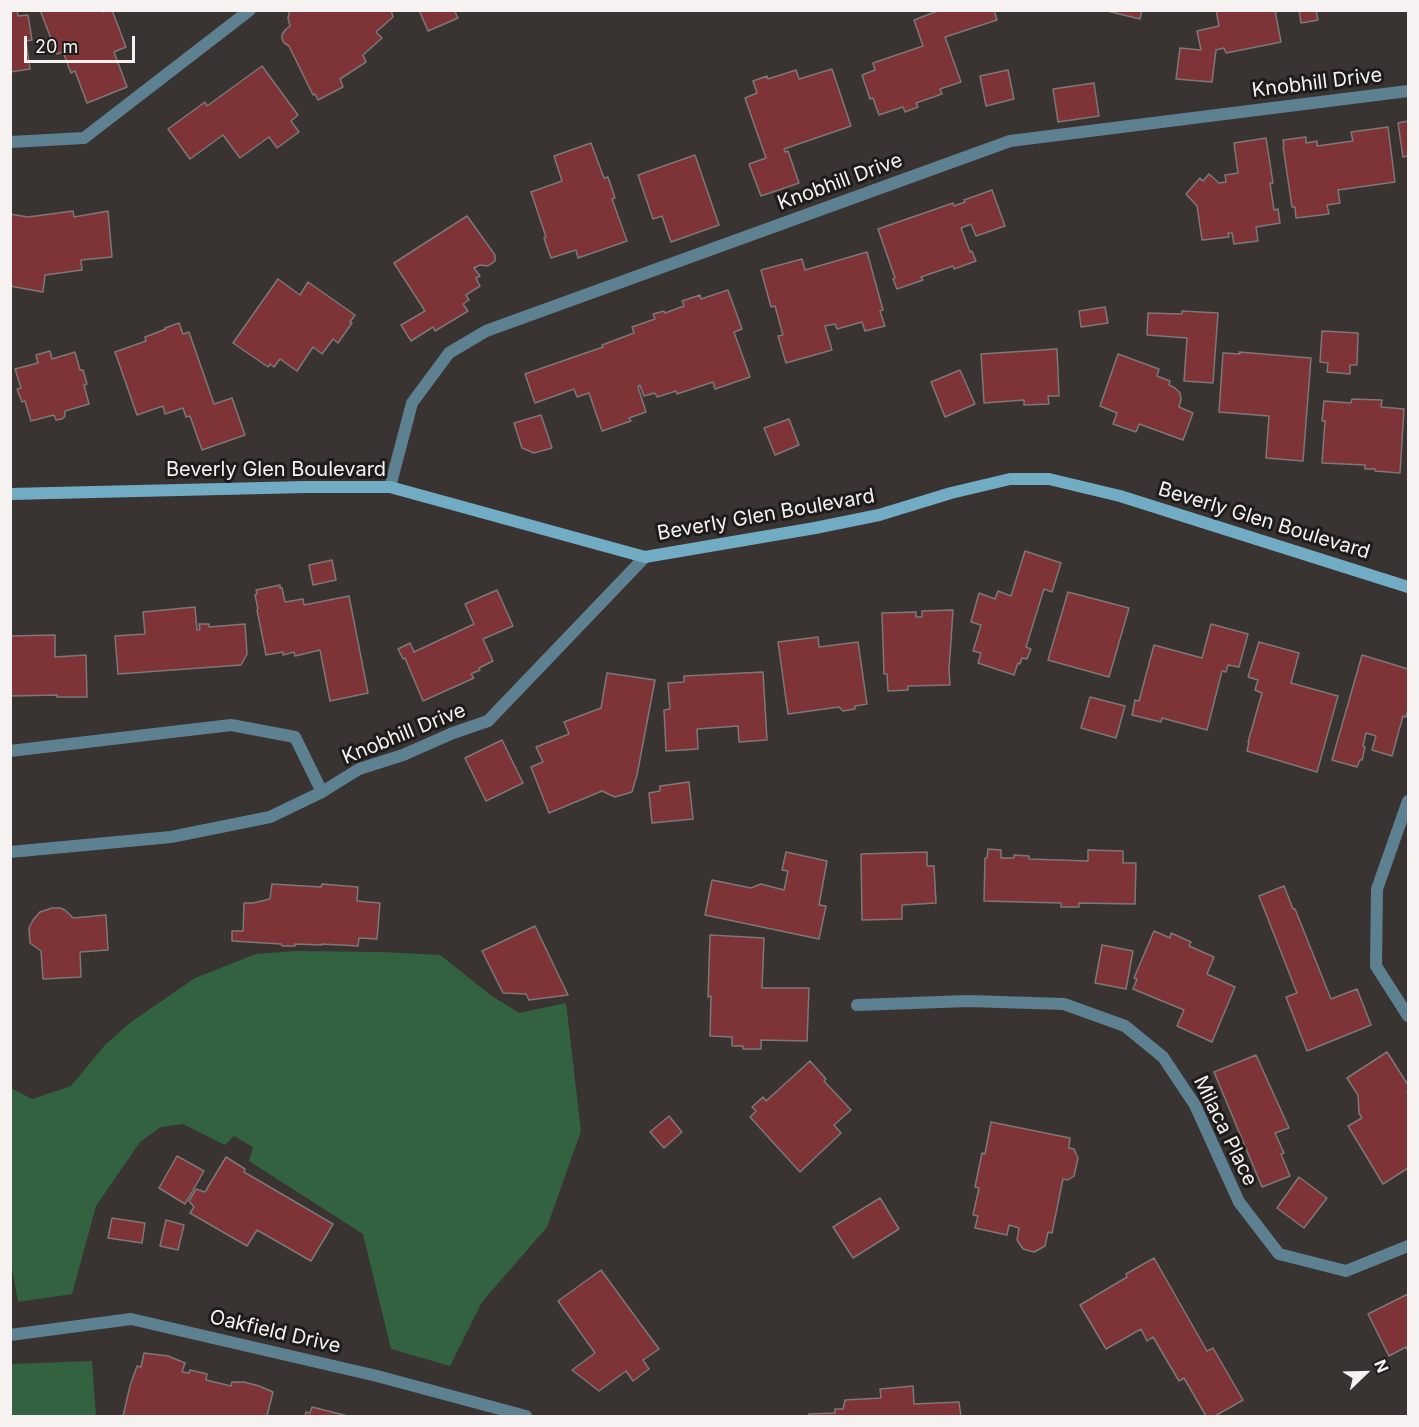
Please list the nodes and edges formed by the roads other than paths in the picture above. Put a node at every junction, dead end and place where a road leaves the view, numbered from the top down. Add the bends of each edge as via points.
1 (250, 10) edge
2 (1408, 91) edge
3 (10, 142) edge
4 (390, 487) junction
5 (10, 494) edge
6 (645, 556) junction
7 (1408, 587) edge
8 (10, 751) edge
9 (322, 792) junction
10 (1408, 801) edge
11 (10, 852) edge
12 (857, 1005) dead end
13 (1408, 1016) edge
14 (1408, 1246) edge
15 (10, 1335) edge
16 (526, 1416) edge

1 - 3 street via 84,138
2 - 4 street, Knobhill Drive via 1010,141 486,331 449,353 412,404
4 - 5 main road, Beverly Glen Boulevard
4 - 6 main road, Beverly Glen Boulevard
6 - 7 main road, Beverly Glen Boulevard via 879,515 1010,479 1049,479 1120,496
6 - 9 street, Knobhill Drive via 488,721 358,769
8 - 9 street via 231,724 295,737
9 - 11 street, Knobhill Drive via 270,817 171,837
10 - 13 street via 1377,888 1376,966
12 - 14 street, Milaca Place via 968,1001 1064,1004 1125,1026 1163,1057 1195,1105 1239,1202 1279,1254 1346,1271
15 - 16 street, Oakfield Drive via 131,1319 377,1376

